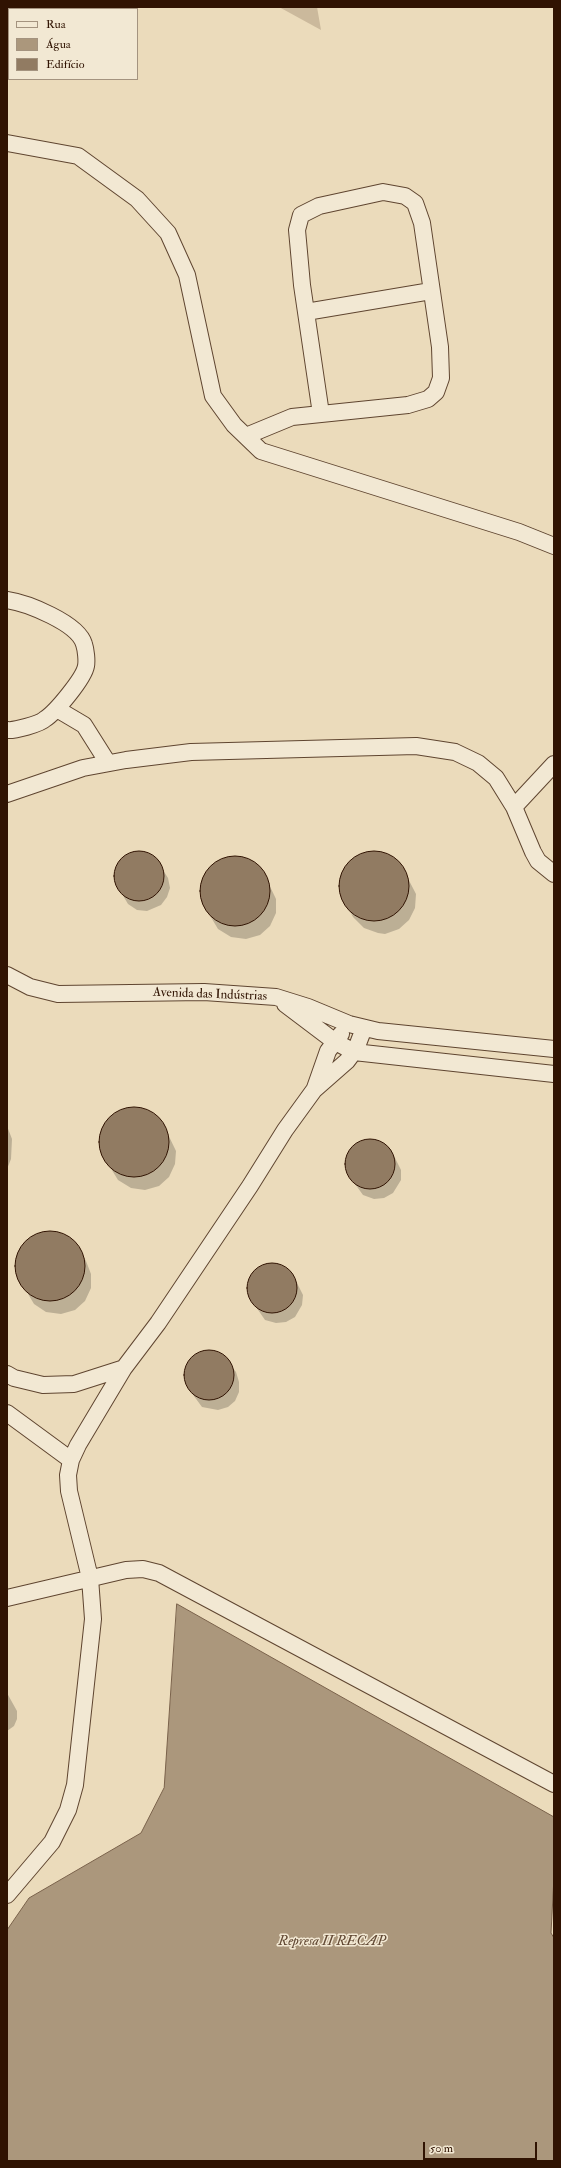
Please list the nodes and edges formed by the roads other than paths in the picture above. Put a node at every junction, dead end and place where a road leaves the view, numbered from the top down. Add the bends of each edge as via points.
1 (7, 143) edge
2 (431, 291) junction
3 (306, 312) junction
4 (321, 414) junction
5 (246, 436) junction
6 (554, 546) edge
7 (7, 600) edge
8 (57, 709) junction
9 (7, 730) edge
10 (108, 763) junction
11 (554, 764) edge
12 (7, 794) edge
13 (514, 807) junction
14 (554, 874) edge
15 (7, 975) edge
16 (276, 997) junction
17 (356, 1026) junction
18 (334, 1042) junction
19 (554, 1049) edge
20 (354, 1052) junction
21 (554, 1074) edge
22 (314, 1090) junction
23 (124, 1368) junction
24 (7, 1374) edge
25 (7, 1413) edge
26 (70, 1460) junction
27 (90, 1578) junction
28 (7, 1598) edge
29 (554, 1784) edge
30 (7, 1895) edge

1 - 5 lane via 78,156 137,199 168,233 186,275 213,396 234,425
2 - 3 lane
2 - 3 lane via 422,223 415,203 405,196 384,192 319,206 301,215 297,230
2 - 4 lane via 440,347 441,378 436,392 428,399 408,405
3 - 4 lane
4 - 5 lane via 292,416
5 - 6 lane via 261,451 519,532
7 - 8 lane via 24,602 64,623 71,627 84,644 86,667
8 - 9 lane via 44,721
8 - 10 lane via 84,725
10 - 12 lane via 83,768
10 - 13 lane via 191,752 416,746 455,752 478,763 496,778
11 - 13 lane
13 - 14 lane via 538,861
15 - 16 lane, Avenida das Indústrias via 30,987 58,994 204,992
16 - 17 lane, Avenida das Indústrias
16 - 18 lane
17 - 18 lane
17 - 19 lane, Avenida das Indústrias via 444,1039
17 - 20 lane via 359,1044
18 - 20 lane
18 - 22 lane
20 - 21 lane
20 - 22 lane
22 - 23 lane via 158,1323
23 - 24 lane via 74,1384 43,1385
23 - 26 lane
25 - 26 lane
26 - 27 lane via 68,1491
27 - 28 lane
27 - 29 lane via 126,1570 143,1569 159,1573
27 - 30 lane via 93,1619 75,1785 68,1810 52,1842

